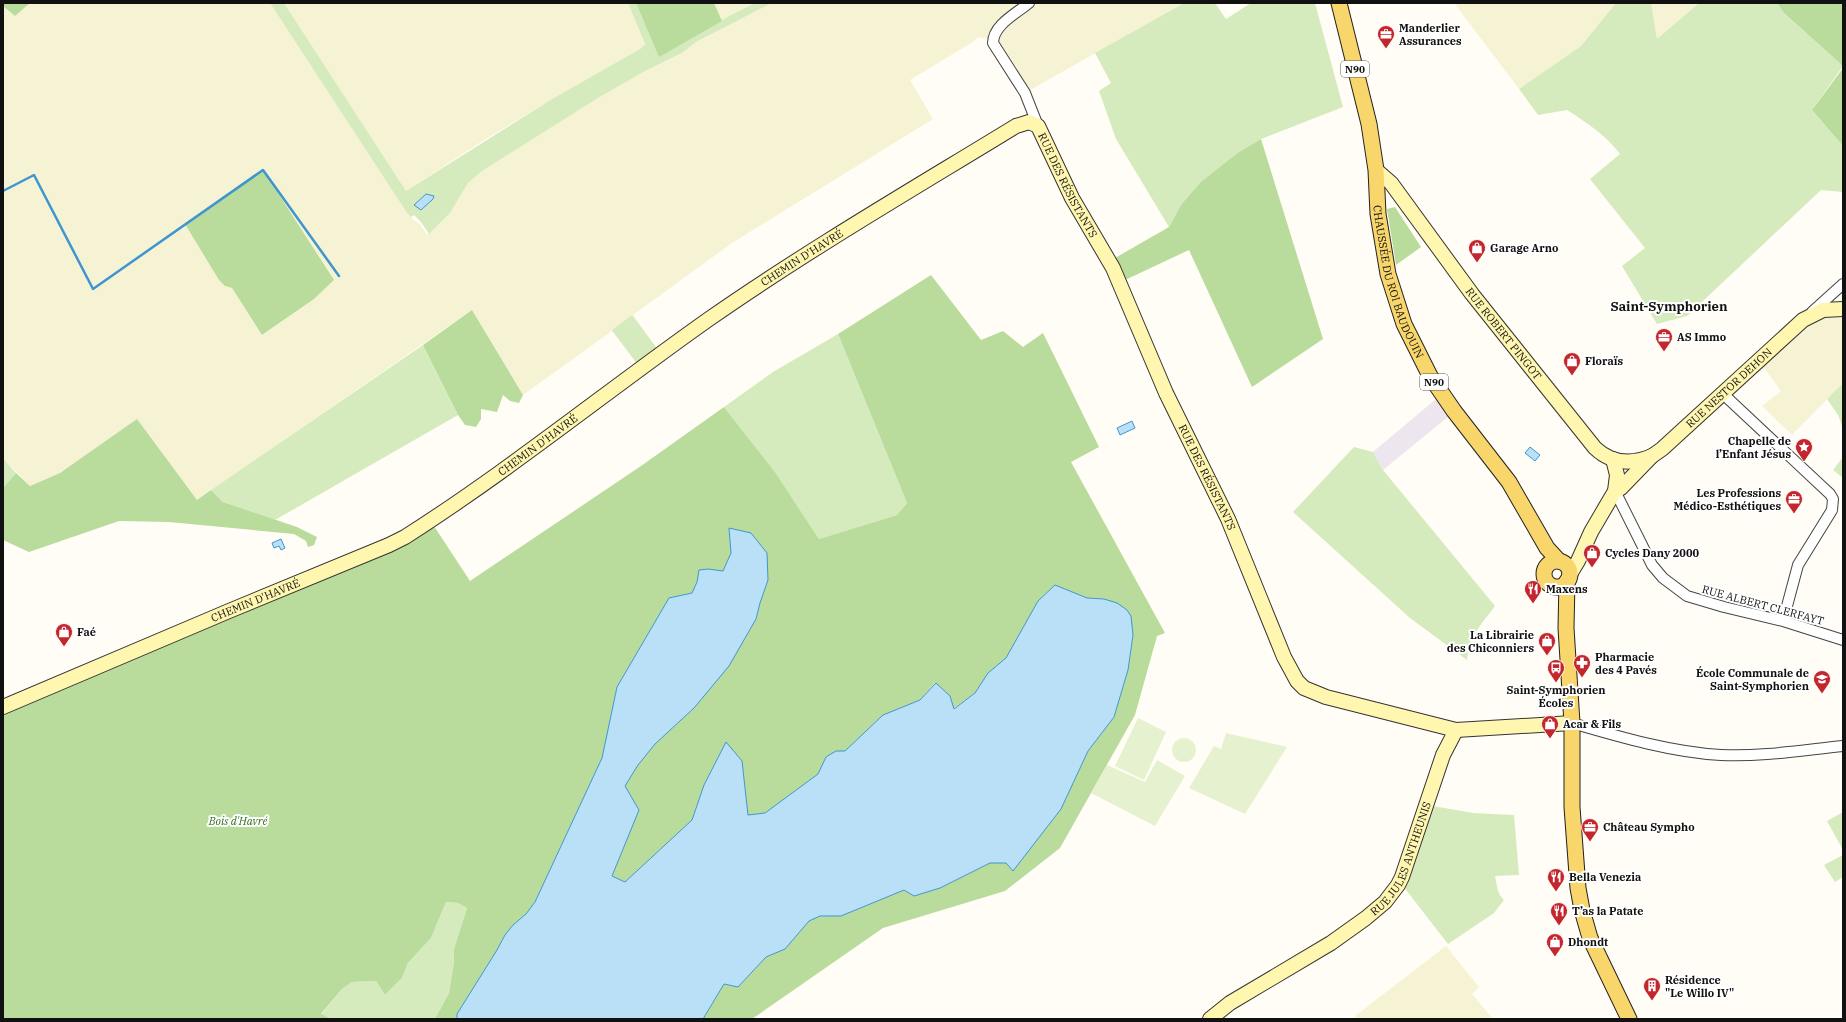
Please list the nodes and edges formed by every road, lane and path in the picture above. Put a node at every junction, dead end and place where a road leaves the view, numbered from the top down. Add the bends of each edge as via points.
1 (1029, 3) edge
2 (1339, 3) edge
3 (1038, 126) junction
4 (1376, 170) junction
5 (1843, 284) edge
6 (1843, 309) edge
7 (1803, 320) junction
8 (1722, 393) junction
9 (1652, 456) junction
10 (1613, 459) junction
11 (1615, 491) junction
12 (1535, 529) junction
13 (1581, 552) junction
14 (1560, 562) junction
15 (1548, 578) junction
16 (1568, 578) junction
17 (1783, 621) junction
18 (1566, 628) junction
19 (1843, 640) edge
20 (3, 707) edge
21 (1572, 723) junction
22 (1456, 730) junction
23 (1843, 746) edge
24 (1210, 1019) edge
25 (1629, 1019) edge

1 - 3 street via 999,28 994,34 993,43 1025,93
2 - 4 main road, CHAUSSÉE DU ROI BAUDOUIN / N90 via 1369,124
3 - 20 street, CHEMIN D'HAVRÉ via 1029,122 1016,126 756,287 550,436 389,546
3 - 22 street, RUE DES RÉSISTANTS via 1069,192 1113,268 1166,393 1228,519 1284,657 1297,681 1304,688 1326,697
4 - 10 street, RUE ROBERT PINGOT via 1391,183 1472,294 1588,440 1599,451
4 - 12 main road, CHAUSSÉE DU ROI BAUDOUIN / N90 via 1378,214 1388,274 1404,324 1430,376 1509,482
5 - 7 street, RUE NESTOR DEHON
6 - 7 street via 1823,310
7 - 8 street, RUE NESTOR DEHON
8 - 9 street, RUE NESTOR DEHON
8 - 17 street via 1833,499 1832,510 1798,565
9 - 10 street, RUE ROBERT PINGOT via 1634,462
9 - 11 street, RUE NESTOR DEHON
10 - 11 street, RUE NESTOR DEHON via 1617,474
11 - 13 street, RUE NESTOR DEHON
11 - 17 street, RUE ALBERT CLERFAYT via 1645,552 1657,571 1674,587 1696,600
12 - 14 main road, CHAUSSÉE DU ROI BAUDOUIN / N90
12 - 15 main road, CHAUSSÉE DU ROI BAUDOUIN / N90
13 - 14 street via 1570,560
13 - 16 street, RUE NESTOR DEHON
14 - 15 main road via 1549,564
14 - 16 main road via 1568,567
15 - 16 main road via 1560,586
15 - 18 main road, CHAUSSÉE DU ROI BAUDOUIN / N90 via 1557,596
16 - 18 main road, CHAUSSÉE DU ROI BAUDOUIN / N90
17 - 19 street, RUE ALBERT CLERFAYT
18 - 21 main road, CHAUSSÉE DU ROI BAUDOUIN / N90
21 - 22 street
21 - 23 street via 1645,743 1714,754 1776,753
21 - 25 main road, CHAUSSÉE DU ROI BAUDOUIN / N90 via 1574,846 1582,910 1599,959
22 - 24 street, RUE JULES ANTHEUNIS via 1443,755 1402,877 1392,894 1378,909 1331,943 1230,1003

